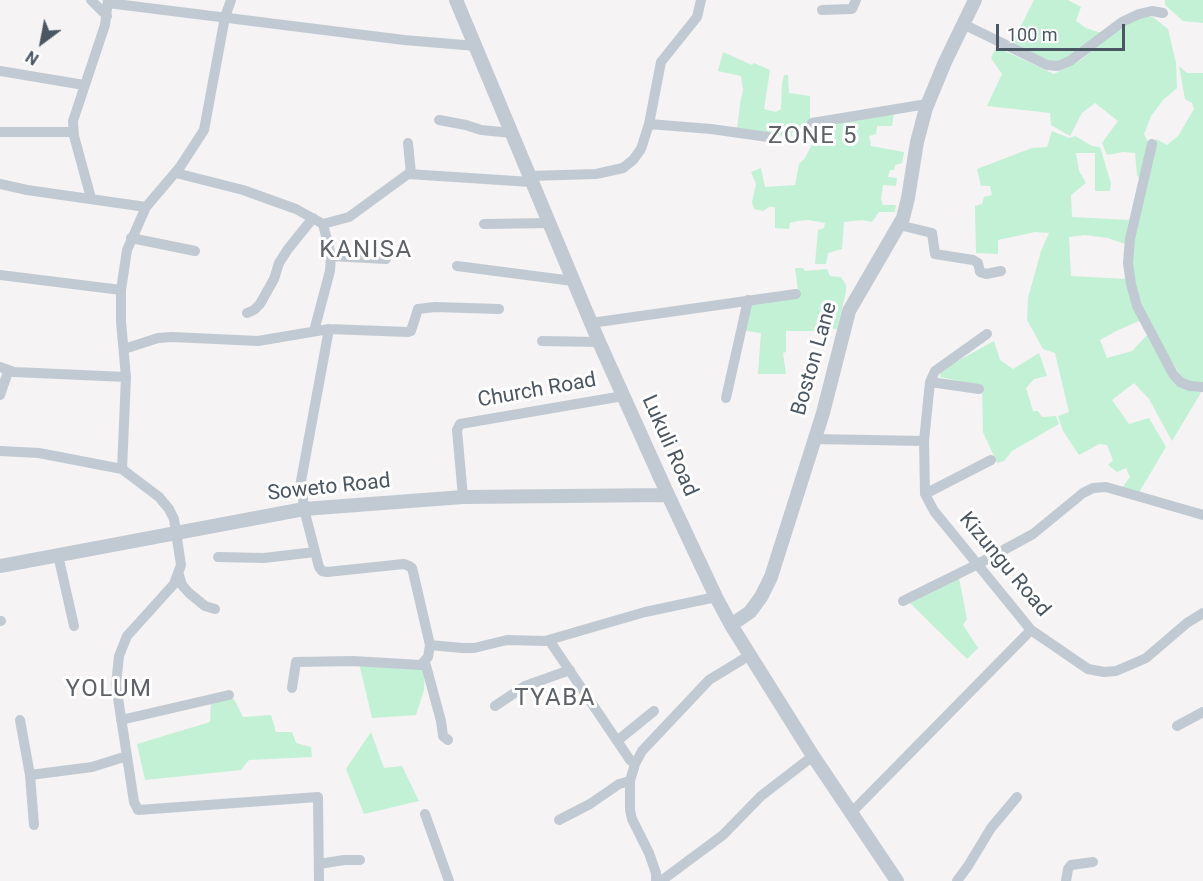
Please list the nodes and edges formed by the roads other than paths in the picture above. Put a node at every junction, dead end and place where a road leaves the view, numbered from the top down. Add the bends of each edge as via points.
1 (91, 0) edge
2 (231, 0) edge
3 (456, 0) edge
4 (701, 0) edge
5 (856, 0) edge
6 (975, 0) edge
7 (108, 1) edge
8 (822, 10) dead end
9 (1163, 13) dead end
10 (107, 16) junction
11 (225, 17) junction
12 (963, 24) junction
13 (476, 46) junction
14 (0, 71) edge
15 (84, 85) junction
16 (927, 104) junction
17 (439, 120) dead end
18 (812, 123) dead end
19 (649, 124) junction
20 (0, 132) edge
21 (73, 132) junction
22 (512, 133) junction
23 (768, 137) dead end
24 (408, 143) dead end
25 (1152, 144) dead end
26 (176, 172) junction
27 (411, 174) junction
28 (530, 179) junction
29 (0, 184) edge
30 (91, 198) junction
31 (147, 207) junction
32 (313, 218) junction
33 (549, 223) junction
34 (323, 224) junction
35 (484, 224) dead end
36 (899, 225) junction
37 (131, 238) junction
38 (195, 251) dead end
39 (331, 256) junction
40 (386, 259) dead end
41 (457, 266) dead end
42 (1001, 271) dead end
43 (0, 275) edge
44 (573, 281) junction
45 (121, 290) junction
46 (796, 294) dead end
47 (747, 300) junction
48 (499, 309) dead end
49 (247, 313) dead end
50 (591, 323) junction
51 (329, 329) junction
52 (314, 331) junction
53 (987, 334) dead end
54 (542, 341) dead end
55 (599, 342) junction
56 (124, 349) junction
57 (4, 369) edge
58 (126, 377) junction
59 (930, 382) junction
60 (1203, 387) edge
61 (979, 389) dead end
62 (0, 395) edge
63 (623, 396) junction
64 (726, 398) dead end
65 (814, 439) junction
66 (924, 441) junction
67 (0, 450) edge
68 (991, 460) dead end
69 (122, 469) junction
70 (925, 494) junction
71 (668, 495) junction
72 (463, 497) junction
73 (304, 509) junction
74 (1203, 515) edge
75 (177, 532) junction
76 (315, 552) junction
77 (58, 555) junction
78 (218, 558) dead end
79 (976, 565) junction
80 (0, 566) edge
81 (179, 574) junction
82 (716, 597) junction
83 (903, 602) dead end
84 (215, 609) dead end
85 (1203, 613) edge
86 (731, 625) junction
87 (74, 626) dead end
88 (1031, 630) junction
89 (549, 640) junction
90 (430, 645) junction
91 (750, 655) junction
92 (425, 663) junction
93 (570, 670) junction
94 (292, 688) dead end
95 (229, 695) dead end
96 (495, 706) dead end
97 (654, 711) dead end
98 (1203, 712) edge
99 (20, 720) dead end
100 (121, 720) junction
101 (1177, 726) dead end
102 (448, 740) dead end
103 (617, 741) junction
104 (127, 756) junction
105 (813, 756) junction
106 (634, 764) junction
107 (30, 776) junction
108 (630, 781) junction
109 (1017, 797) dead end
110 (851, 813) junction
111 (425, 814) dead end
112 (559, 820) dead end
113 (34, 825) dead end
114 (360, 860) dead end
115 (1093, 862) dead end
116 (319, 864) junction
117 (319, 881) edge
118 (449, 881) edge
119 (656, 881) edge
120 (661, 881) edge
121 (897, 881) edge
122 (957, 881) edge
123 (1066, 881) edge

1 - 10 street
2 - 11 street
3 - 13 street, Lukuli Road
4 - 19 street via 697,17 661,62
5 - 8 street via 852,9
6 - 12 street, Boston Lane
7 - 10 street
7 - 11 street
9 - 12 street via 1152,11 1122,22 1058,66 1047,65
10 - 15 street
11 - 13 street
11 - 26 street via 204,130
12 - 16 street, Boston Lane
13 - 22 street, Lukuli Road
14 - 15 street
15 - 21 street
16 - 18 street
16 - 36 street, Boston Lane via 906,210
17 - 22 street
19 - 23 street
19 - 28 street via 638,155 623,168
20 - 21 street
21 - 30 street
22 - 28 street, Lukuli Road
24 - 27 street
25 - 60 street via 1130,239 1131,284 1137,306 1173,374 1180,382
26 - 31 street
26 - 32 street via 243,190
27 - 28 street
27 - 34 street via 348,217
28 - 33 street, Lukuli Road
29 - 30 street
30 - 31 street
31 - 37 street
32 - 34 street
32 - 49 street via 279,263 260,303
33 - 35 street
33 - 44 street, Lukuli Road
34 - 39 street
36 - 42 street via 932,233 935,254 976,261 980,272 986,274
36 - 65 street, Boston Lane via 849,311
37 - 38 street
37 - 45 street
39 - 40 street
39 - 52 street
41 - 44 street
43 - 45 street
44 - 50 street, Lukuli Road
45 - 56 street
46 - 47 street
47 - 50 street
47 - 64 street
48 - 51 street via 418,309 408,332
50 - 55 street, Lukuli Road
51 - 52 street
51 - 73 street via 301,481
52 - 56 street via 258,340 158,338
53 - 59 street via 937,368
54 - 55 street
55 - 63 street, Lukuli Road
56 - 58 street
57 - 58 street
57 - 62 street
58 - 69 street
59 - 61 street
59 - 66 street
63 - 71 street, Lukuli Road
63 - 72 street, Church Road via 460,424
65 - 66 street
65 - 86 street, Boston Lane via 765,589 750,612
66 - 70 street
67 - 69 street via 39,453
68 - 70 street
69 - 75 street via 159,497 169,509
70 - 79 street, Kizungu Road
71 - 72 street, Soweto Road
71 - 82 street, Lukuli Road
72 - 73 street, Soweto Road
73 - 75 street, Soweto Road
73 - 76 street
74 - 79 street via 1106,487 1093,488 1033,534
75 - 77 street, Soweto Road
75 - 81 street via 182,565
76 - 78 street
76 - 90 street via 319,567 327,572 404,564 412,568
77 - 80 street, Soweto Road
77 - 87 street
79 - 83 street
79 - 88 street, Kizungu Road
81 - 84 street via 189,592
81 - 100 street via 127,636 119,656 116,685
82 - 86 street, Lukuli Road
82 - 89 street via 645,612
85 - 88 street, Kizungu Road via 1146,657 1116,671 1096,672 1080,665
86 - 91 street, Lukuli Road
88 - 110 street
89 - 90 street via 507,640 474,648
89 - 93 street
90 - 92 street
91 - 105 street, Lukuli Road
91 - 106 street via 709,680 642,750
92 - 94 street via 296,662
92 - 102 street via 443,736
93 - 96 street via 525,686
93 - 103 street
95 - 100 street
97 - 103 street
98 - 101 street
99 - 107 street
100 - 104 street
103 - 106 street
104 - 107 street via 92,767
104 - 116 street via 134,802 142,811 318,797
105 - 110 street, Lukuli Road
105 - 120 street via 755,801 723,835
106 - 108 street
107 - 113 street
108 - 112 street
108 - 119 street via 632,819 649,853
109 - 122 street via 991,828
110 - 121 street, Lukuli Road
111 - 118 street
114 - 116 street
115 - 123 street via 1071,865
116 - 117 street

